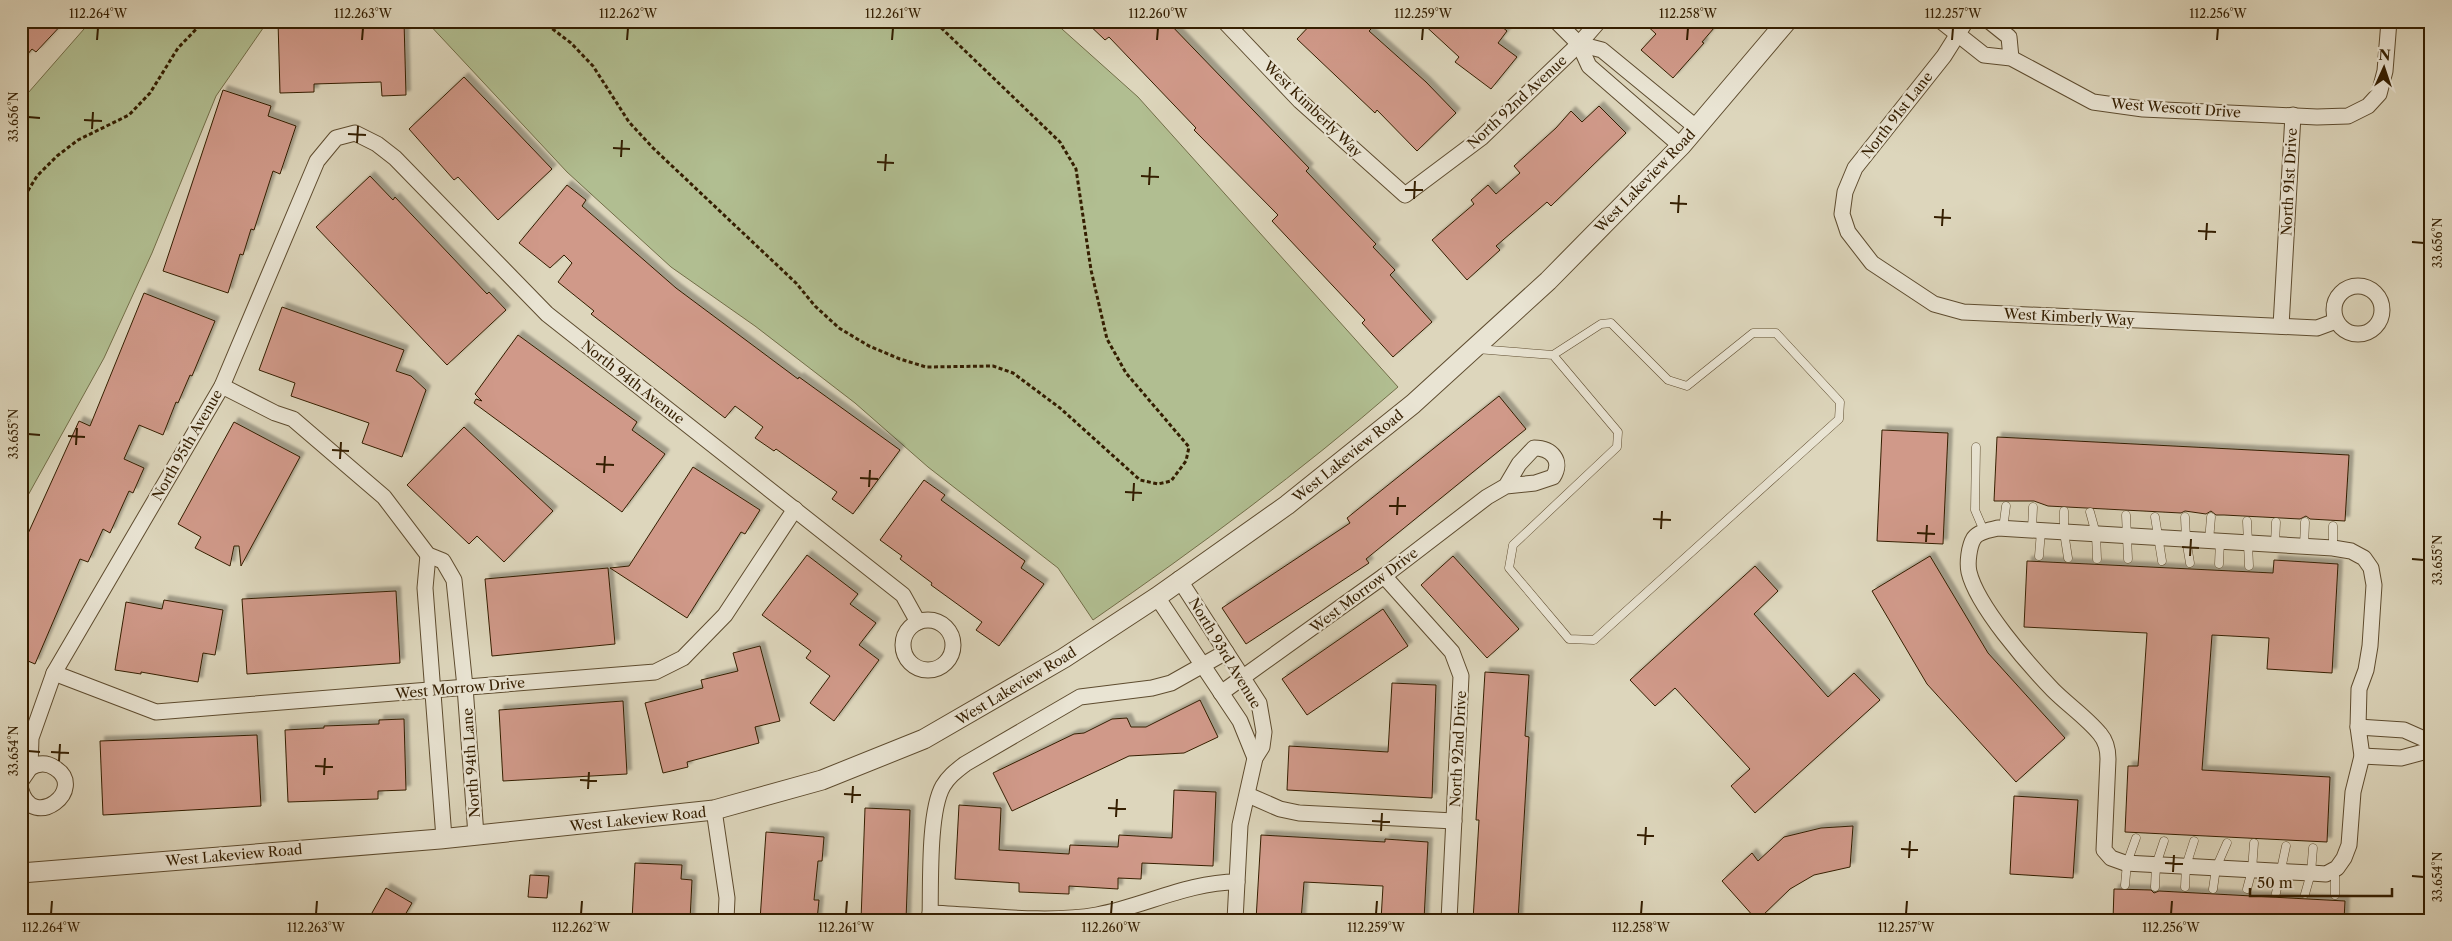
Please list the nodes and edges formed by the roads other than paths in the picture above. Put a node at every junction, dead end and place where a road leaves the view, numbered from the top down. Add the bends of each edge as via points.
1 (1224, 21) edge
2 (1556, 21) edge
3 (1599, 21) edge
4 (1787, 21) edge
5 (1941, 21) edge
6 (1966, 21) edge
7 (1988, 21) edge
8 (2389, 21) edge
9 (1958, 34) junction
10 (1579, 44) junction
11 (2011, 58) junction
12 (2293, 115) junction
13 (1697, 128) junction
14 (355, 133) joint
15 (1681, 146) junction
16 (1405, 195) joint
17 (1842, 214) joint
18 (2336, 321) dead end
19 (2281, 326) junction
20 (1473, 349) junction
21 (1553, 355) junction
22 (222, 386) junction
23 (1976, 447) dead end
24 (1506, 486) dead end
25 (2006, 506) dead end
26 (2033, 507) dead end
27 (795, 509) junction
28 (2064, 511) dead end
29 (2090, 512) dead end
30 (2126, 515) dead end
31 (2155, 517) dead end
32 (2185, 517) dead end
33 (2211, 517) dead end
34 (2247, 521) dead end
35 (2276, 522) dead end
36 (2305, 522) dead end
37 (2333, 526) dead end
38 (2003, 529) junction
39 (2036, 530) junction
40 (1984, 531) junction
41 (2064, 532) junction
42 (2096, 534) junction
43 (2127, 536) junction
44 (2159, 538) junction
45 (2186, 539) junction
46 (2215, 541) junction
47 (2247, 543) junction
48 (2274, 544) junction
49 (2304, 546) junction
50 (2334, 548) junction
51 (428, 555) junction
52 (2039, 556) dead end
53 (2068, 558) dead end
54 (2097, 559) dead end
55 (2128, 559) dead end
56 (2162, 561) dead end
57 (2190, 563) dead end
58 (2219, 564) dead end
59 (2249, 566) dead end
60 (1384, 576) junction
61 (1179, 579) junction
62 (1157, 597) junction
63 (918, 622) dead end
64 (1226, 652) junction
65 (1204, 666) junction
66 (54, 674) junction
67 (1243, 679) junction
68 (465, 688) junction
69 (433, 690) junction
70 (1221, 693) junction
71 (2358, 727) junction
72 (2431, 742) edge
73 (2431, 750) edge
74 (2362, 756) junction
75 (1255, 758) junction
76 (30, 768) junction
77 (21, 781) edge
78 (21, 790) edge
79 (1248, 795) junction
80 (714, 810) junction
81 (1454, 821) junction
82 (476, 835) junction
83 (444, 838) junction
84 (2136, 838) dead end
85 (2164, 840) dead end
86 (2194, 841) dead end
87 (2226, 843) dead end
88 (2254, 843) dead end
89 (2286, 846) dead end
90 (2314, 848) dead end
91 (2127, 863) junction
92 (2156, 865) junction
93 (2186, 866) junction
94 (2216, 868) junction
95 (2335, 869) junction
96 (2252, 870) junction
97 (2281, 872) junction
98 (21, 873) edge
99 (2311, 873) junction
100 (1237, 882) junction
101 (2125, 885) dead end
102 (2155, 887) dead end
103 (2185, 887) dead end
104 (2213, 889) dead end
105 (2247, 890) dead end
106 (2276, 893) dead end
107 (2305, 894) dead end
108 (2335, 895) dead end
109 (930, 916) edge
110 (726, 920) edge
111 (1234, 920) edge
112 (1449, 920) edge

1 - 16 street, West Kimberly Way via 1300,101
2 - 10 street
3 - 10 street, North 92nd Avenue
4 - 13 street, West Lakeview Road
5 - 9 street, West Wescott Drive
6 - 9 street, North 91st Lane
7 - 11 street via 2009,37
8 - 12 street, North 91st Drive via 2385,71 2379,94 2368,106 2348,116
9 - 11 street, West Wescott Drive via 1984,55
9 - 17 street, North 91st Lane via 1855,168 1845,192
10 - 13 street via 1602,50
10 - 15 street via 1589,66
10 - 16 street, North 92nd Avenue via 1481,138
11 - 12 street, West Wescott Drive via 2093,102 2143,109
12 - 19 street, North 91st Drive
13 - 15 street, West Lakeview Road
14 - 22 street, North 95th Avenue via 336,138 317,161
14 - 27 street, North 94th Avenue via 395,158 547,314
15 - 20 street, West Lakeview Road via 1548,281
17 - 19 street, West Kimberly Way via 1848,232 1872,263 1934,304 1963,312
18 - 19 street, West Kimberly Way via 2317,328
20 - 21 lane
20 - 61 street, West Lakeview Road via 1412,404 1287,505
21 - 21 lane via 1618,432 1617,447 1513,545 1509,568 1569,638 1594,640 1839,419 1840,402 1776,332 1753,333 1687,386 1668,380 1611,323 1601,324
22 - 51 street, North 94th Lane via 274,413 293,419 384,497
22 - 66 street, North 95th Avenue
23 - 40 lane via 1974,510
24 - 60 street, West Morrow Drive
25 - 38 lane
26 - 39 lane
27 - 63 street, North 94th Avenue via 903,595
27 - 68 street, West Morrow Drive via 725,614 683,658 655,672
28 - 41 lane
29 - 42 lane
30 - 43 lane
31 - 44 lane
32 - 45 lane
33 - 46 lane
34 - 47 lane
35 - 48 lane
36 - 49 lane
37 - 50 lane
38 - 39 street
38 - 40 street
39 - 41 street
39 - 52 lane
40 - 91 street via 1974,538 1969,553 1968,570 1974,586 1993,618 2052,688 2101,734 2108,759 2104,850 2111,858
41 - 42 street
41 - 53 lane
42 - 43 street
42 - 54 lane
43 - 44 street
43 - 55 lane
44 - 45 street
44 - 56 lane
45 - 46 street
45 - 57 lane
46 - 47 street
46 - 58 lane
47 - 48 street
47 - 59 lane
48 - 49 street
49 - 50 street
50 - 71 street via 2351,550 2364,558 2371,568 2374,585 2370,646 2359,689
51 - 68 street, North 94th Lane via 443,561 454,580
51 - 69 street via 425,588
60 - 67 street, West Morrow Drive
60 - 81 street, North 92nd Drive via 1452,652 1461,676
61 - 62 street, West Lakeview Road
61 - 64 street, North 93rd Avenue
62 - 65 street, North 93rd Avenue
62 - 80 street, West Lakeview Road via 1064,658 924,739 822,780
64 - 65 street
64 - 67 street, North 93rd Avenue
65 - 70 street, North 93rd Avenue
65 - 109 street via 1171,683 1152,688 1080,698 950,775 942,787 935,811
66 - 69 street, West Morrow Drive via 156,712
66 - 76 street, North 95th Avenue via 31,738
67 - 70 street, West Morrow Drive
67 - 75 street, North 93rd Avenue via 1259,703 1263,716 1262,747
68 - 69 street, West Morrow Drive
68 - 82 street, North 94th Lane
69 - 83 street
70 - 75 street, North 93rd Avenue via 1240,721
71 - 72 street via 2404,730
71 - 74 street
73 - 74 street via 2401,758
74 - 95 street via 2353,792 2349,845
75 - 79 street, North 93rd Avenue
76 - 77 street
76 - 78 street via 44,763 58,769 64,790 57,803 43,808 30,804
79 - 81 street via 1280,809 1299,813
79 - 100 street, North 93rd Avenue via 1240,825
80 - 82 street, West Lakeview Road
80 - 110 street via 727,898
81 - 112 street, North 92nd Drive
82 - 83 street, West Lakeview Road
83 - 98 street, West Lakeview Road
84 - 91 lane
85 - 92 lane
86 - 93 lane
87 - 94 lane
88 - 96 lane
89 - 97 lane
90 - 99 lane
91 - 92 street
91 - 101 lane
92 - 93 street
92 - 102 lane
93 - 94 street
93 - 103 lane
94 - 96 street
94 - 104 lane
95 - 99 street via 2326,874
95 - 108 lane
96 - 97 street
96 - 105 lane
97 - 99 street
97 - 106 lane
99 - 107 lane
100 - 109 street via 1215,882 1097,915 1062,919
100 - 111 street, North 93rd Avenue

